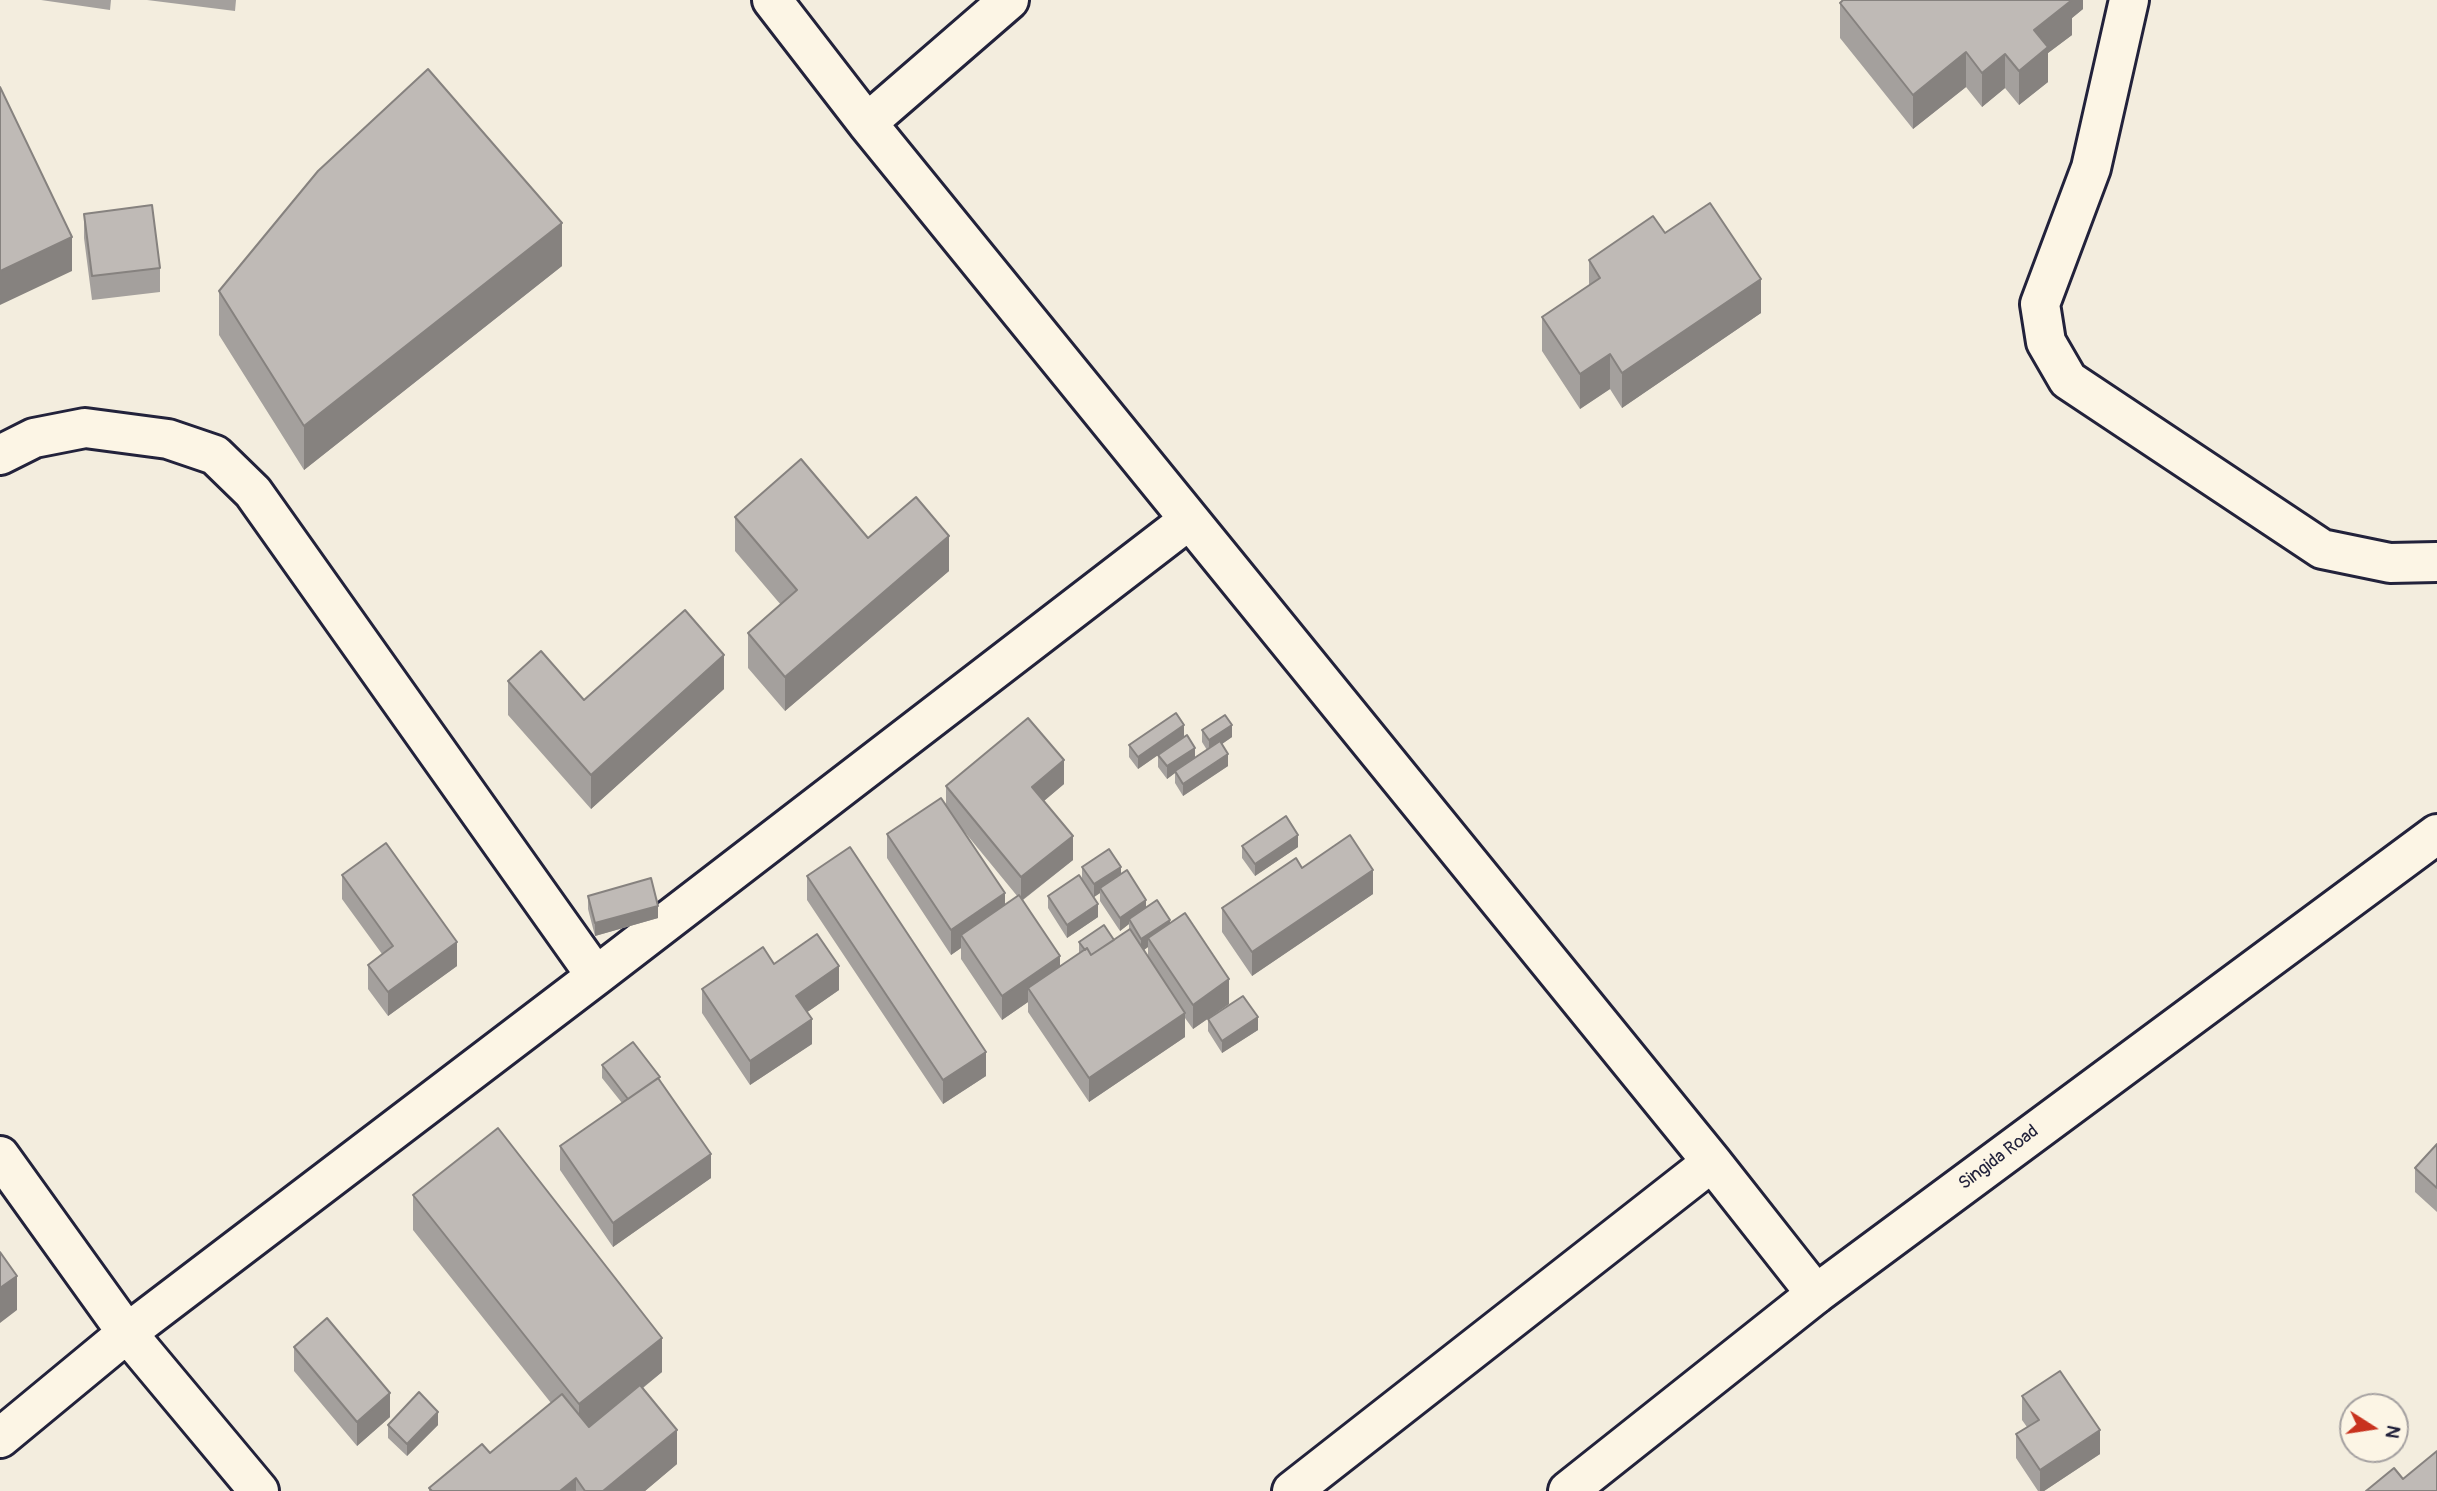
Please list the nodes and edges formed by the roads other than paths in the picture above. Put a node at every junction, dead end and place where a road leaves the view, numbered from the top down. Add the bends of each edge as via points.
1 (772, 0) edge
2 (1009, 0) edge
3 (2129, 0) edge
4 (867, 123) junction
5 (0, 455) edge
6 (1189, 520) junction
7 (2437, 562) edge
8 (2437, 834) edge
9 (596, 976) junction
10 (0, 1156) edge
11 (1712, 1162) junction
12 (1816, 1294) junction
13 (127, 1333) junction
14 (0, 1438) edge
15 (259, 1491) edge
16 (1292, 1491) edge
17 (1567, 1491) edge

1 - 4 main road
2 - 4 main road
3 - 7 main road via 2091,168 2040,304 2046,342 2068,380 2322,549 2390,563
4 - 6 main road
5 - 9 main road via 34,438 85,428 168,439 215,455 253,492
6 - 9 main road
6 - 11 main road
8 - 12 main road, Singida Road
9 - 13 main road
10 - 13 main road
11 - 12 main road
11 - 16 main road
12 - 17 main road, Singida Road
13 - 14 main road
13 - 15 main road

